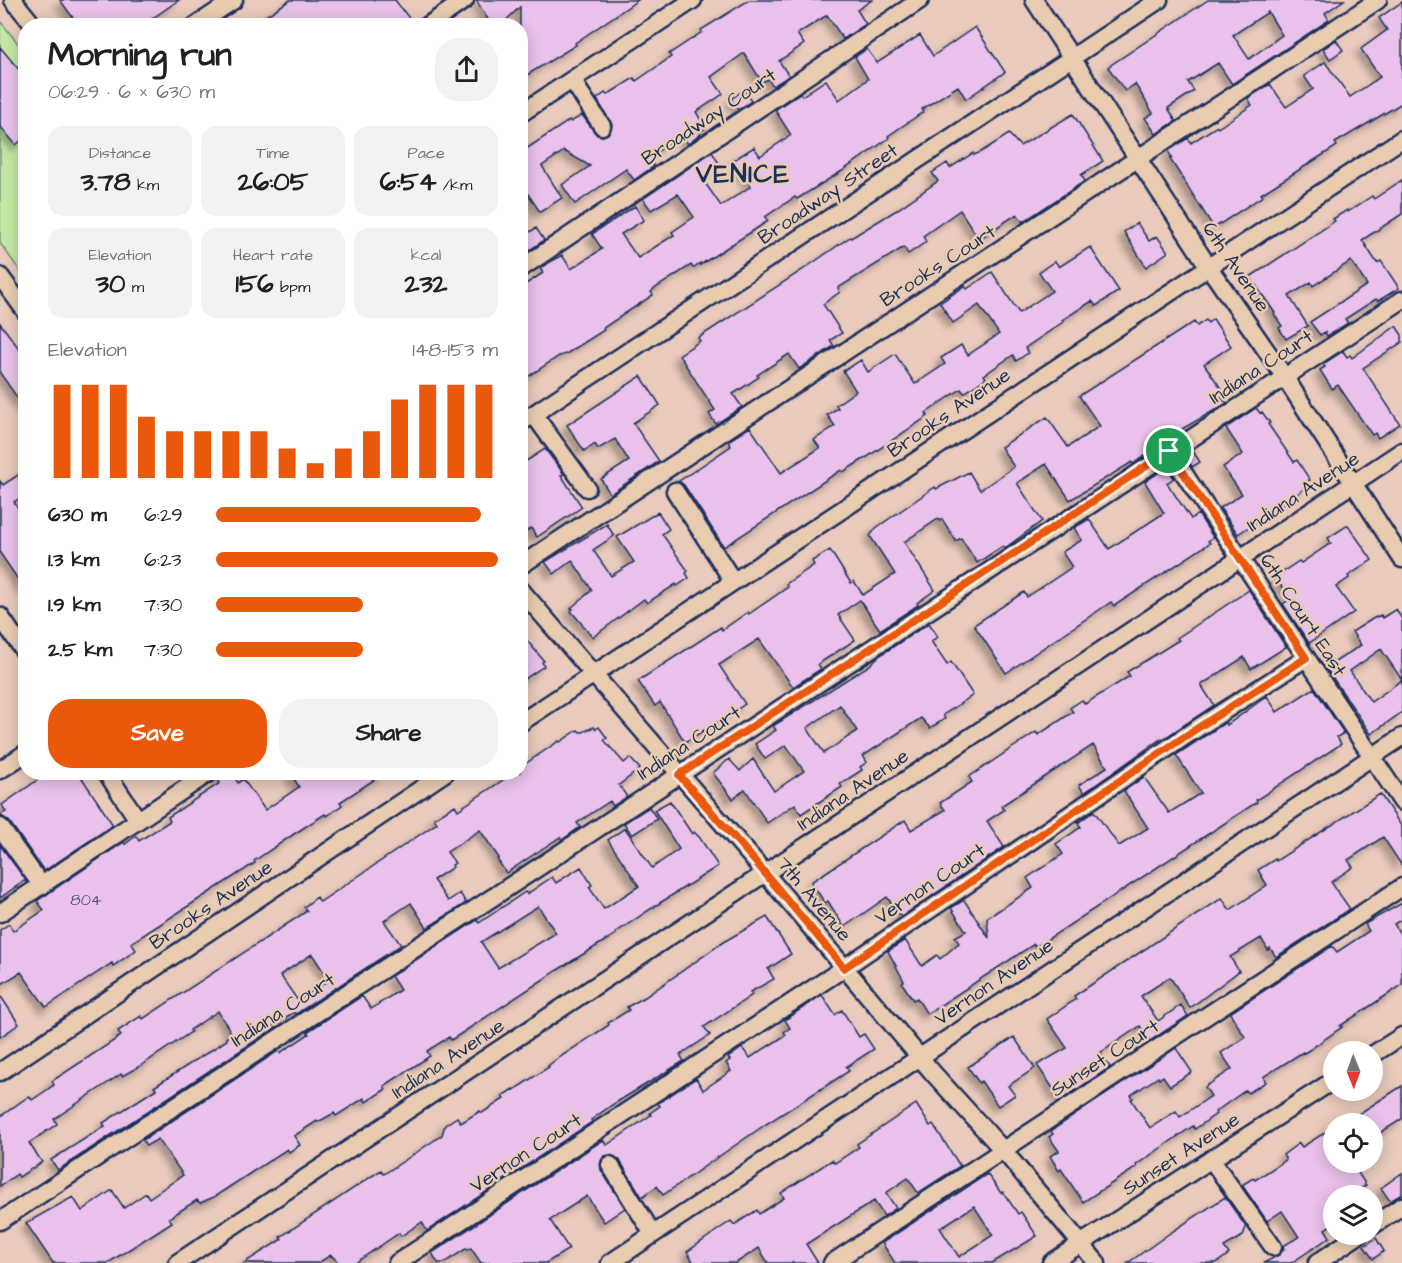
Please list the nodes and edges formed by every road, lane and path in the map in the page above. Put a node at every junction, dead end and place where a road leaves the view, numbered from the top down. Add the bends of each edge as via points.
1 (13, 0) edge
2 (234, 0) edge
3 (465, 0) edge
4 (693, 0) edge
5 (920, 0) edge
6 (1034, 0) edge
7 (1158, 0) edge
8 (1378, 0) edge
9 (28, 18) edge
10 (207, 18) edge
11 (439, 18) edge
12 (1072, 57) junction
13 (572, 80) junction
14 (528, 109) edge
15 (602, 126) dead end
16 (1402, 139) edge
17 (1139, 159) junction
18 (528, 263) edge
19 (1208, 266) junction
20 (0, 276) edge
21 (18, 301) edge
22 (1401, 303) edge
23 (1284, 376) junction
24 (528, 418) edge
25 (528, 420) edge
26 (1169, 451) junction
27 (1402, 452) edge
28 (1355, 484) junction
29 (587, 488) dead end
30 (675, 491) dead end
31 (1240, 558) junction
32 (1402, 558) edge
33 (528, 561) edge
34 (734, 581) junction
35 (528, 599) edge
36 (0, 616) edge
37 (18, 642) edge
38 (1306, 658) junction
39 (593, 674) junction
40 (528, 718) edge
41 (1402, 737) edge
42 (1370, 756) junction
43 (18, 758) edge
44 (0, 770) edge
45 (679, 775) junction
46 (111, 780) edge
47 (198, 780) edge
48 (434, 780) edge
49 (1402, 802) edge
50 (138, 820) junction
51 (0, 827) edge
52 (765, 874) junction
53 (42, 886) junction
54 (1402, 887) edge
55 (0, 914) edge
56 (844, 968) junction
57 (1402, 1036) edge
58 (1383, 1048) edge
59 (921, 1057) junction
60 (0, 1072) edge
61 (1323, 1087) edge
62 (1003, 1150) junction
63 (1211, 1159) junction
64 (610, 1165) dead end
65 (1402, 1206) edge
66 (1383, 1219) edge
67 (0, 1221) edge
68 (654, 1234) junction
69 (1081, 1243) junction
70 (1344, 1245) edge
71 (1273, 1247) dead end
72 (177, 1263) edge
73 (398, 1263) edge
74 (610, 1263) edge
75 (832, 1263) edge
76 (1052, 1263) edge
77 (1097, 1263) edge
78 (1317, 1263) edge

1 - 9 street
2 - 10 street
3 - 11 street
4 - 13 street
5 - 18 street, Broadway Court
6 - 12 street, 6th Avenue
7 - 12 street, Broadway Street
8 - 17 street, Brooks Court
12 - 17 street, 6th Avenue
12 - 24 street, Broadway Street
13 - 14 street
13 - 15 street
16 - 19 street, Brooks Avenue
17 - 19 street, 6th Avenue
17 - 33 street, Brooks Court
19 - 23 street, 6th Avenue
19 - 34 street, Brooks Avenue
20 - 21 street
22 - 23 street, Indiana Court
23 - 26 street, Indiana Court
23 - 28 street, 6th Avenue
25 - 29 street
26 - 31 street, 6th Court East
26 - 45 street, Indiana Court
27 - 28 street, Indiana Avenue
28 - 31 street, Indiana Avenue
28 - 32 street, 6th Avenue
30 - 34 street
31 - 38 street, 6th Court East
31 - 52 street, Indiana Avenue
34 - 39 street, Brooks Avenue
35 - 39 street, 7th Avenue
36 - 37 street
38 - 42 street, 6th Court East
38 - 56 street, Vernon Court
39 - 40 street, Brooks Avenue
39 - 45 street, 7th Avenue
41 - 42 street, Vernon Avenue
42 - 49 street, 6th Court East
42 - 59 street, Vernon Avenue
43 - 44 street
45 - 52 street, 7th Avenue
45 - 67 street, Indiana Court
46 - 50 street
47 - 50 street
48 - 60 street, Brooks Avenue
50 - 53 street
51 - 53 street
52 - 56 street, 7th Avenue
52 - 72 street, Indiana Avenue
53 - 55 street
54 - 62 street, Sunset Court
56 - 59 street, 7th Avenue
56 - 73 street, Vernon Court
57 - 58 street
59 - 62 street, 7th Avenue
59 - 68 street, Vernon Avenue
61 - 63 street, Sunset Avenue
62 - 69 street, 7th Avenue
62 - 75 street, Sunset Court
63 - 69 street, Sunset Avenue
63 - 71 street
64 - 68 street
65 - 66 street
68 - 74 street, Vernon Avenue
69 - 76 street, Sunset Avenue
69 - 77 street, 7th Avenue
70 - 78 street

